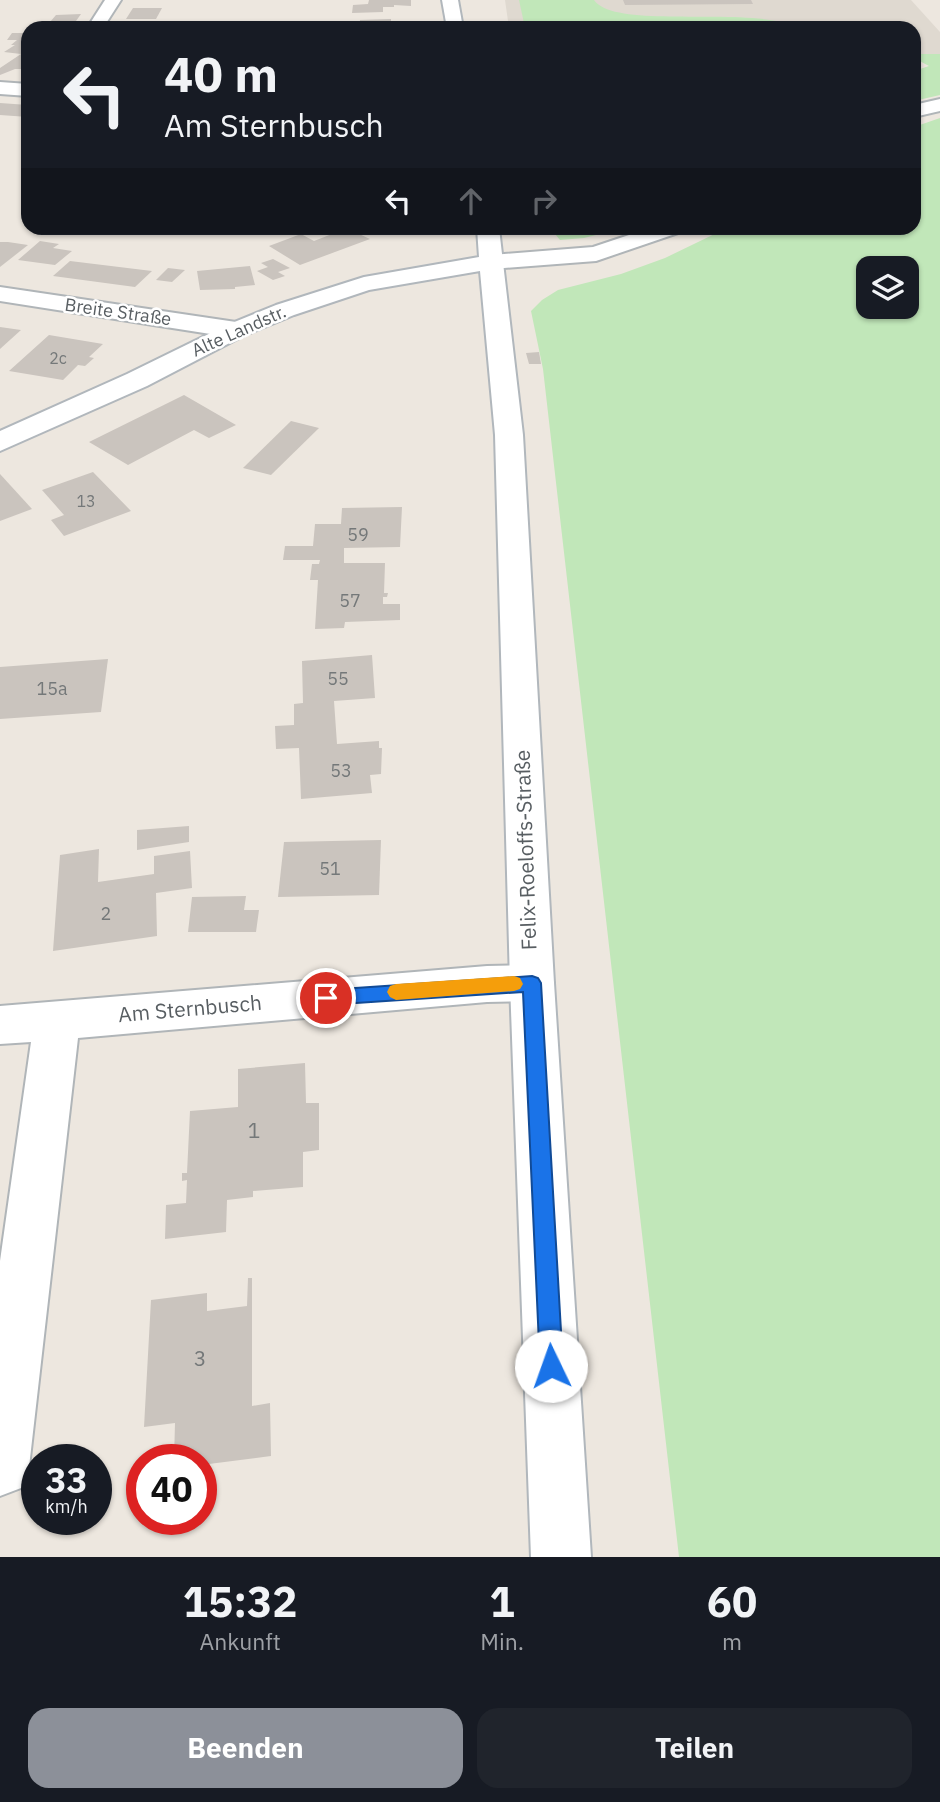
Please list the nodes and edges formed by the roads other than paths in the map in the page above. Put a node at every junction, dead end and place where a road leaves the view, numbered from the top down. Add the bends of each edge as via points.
1 (113, 0) edge
2 (450, 0) edge
3 (100, 21) edge
4 (454, 21) edge
5 (0, 88) edge
6 (21, 90) edge
7 (940, 105) edge
8 (921, 109) edge
9 (650, 235) edge
10 (490, 245) edge
11 (0, 294) edge
12 (236, 330) junction
13 (0, 442) edge
14 (532, 983) junction
15 (57, 1019) junction
16 (0, 1025) edge
17 (0, 1467) edge
18 (561, 1557) edge

1 - 3 street
2 - 4 street
5 - 6 street
7 - 8 street
9 - 10 street, Alte Landstr. via 596,254
10 - 12 street, Alte Landstr.
10 - 14 street, Felix-Roeloffs-Straße via 509,435
11 - 12 street, Breite Straße
12 - 13 street, Alte Landstr.
14 - 15 street, Am Sternbusch
14 - 18 street, Felix-Roeloffs-Straße
15 - 16 street, Am Sternbusch
15 - 17 street

